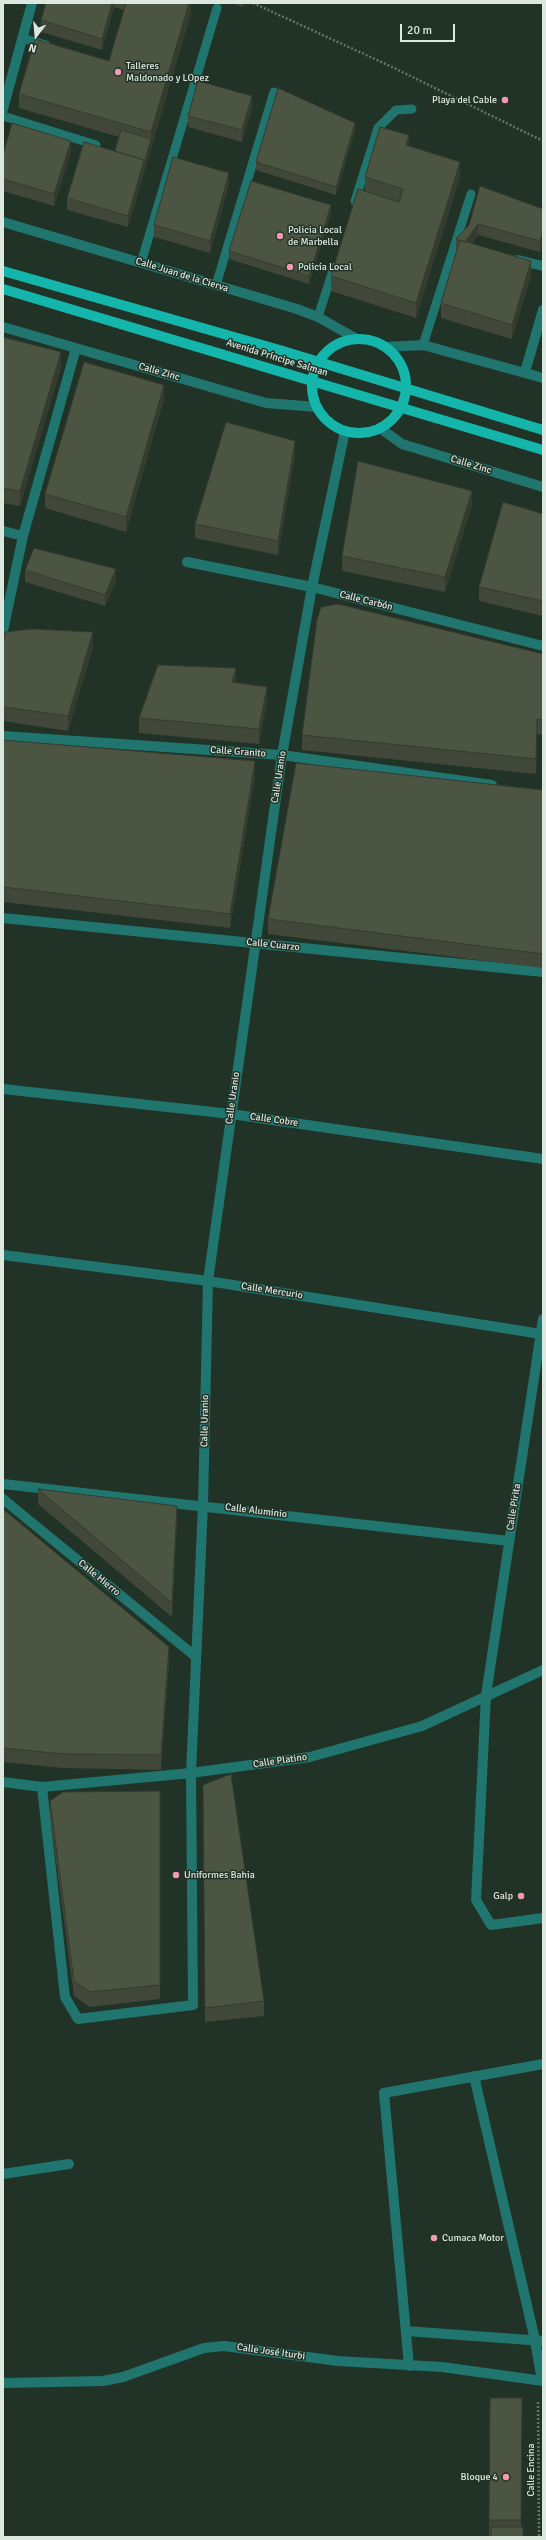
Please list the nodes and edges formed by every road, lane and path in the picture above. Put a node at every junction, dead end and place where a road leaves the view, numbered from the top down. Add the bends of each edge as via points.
1 (32, 3) edge
2 (252, 3) edge
3 (217, 8) dead end
4 (22, 38) junction
5 (59, 48) edge
6 (274, 92) dead end
7 (3, 109) edge
8 (412, 109) dead end
9 (3, 116) edge
10 (543, 141) edge
11 (96, 145) edge
12 (471, 194) dead end
13 (352, 211) edge
14 (3, 222) edge
15 (337, 257) edge
16 (507, 257) edge
17 (141, 263) junction
18 (543, 266) edge
19 (3, 270) edge
20 (216, 285) junction
21 (3, 289) edge
22 (543, 310) edge
23 (318, 317) junction
24 (3, 327) edge
25 (357, 339) junction
26 (423, 345) junction
27 (385, 347) junction
28 (76, 348) junction
29 (318, 362) junction
30 (525, 372) junction
31 (543, 378) edge
32 (312, 382) junction
33 (406, 388) junction
34 (317, 407) junction
35 (400, 408) junction
36 (380, 428) junction
37 (543, 430) edge
38 (345, 431) junction
39 (543, 450) edge
40 (543, 487) edge
41 (3, 531) edge
42 (23, 536) junction
43 (187, 562) dead end
44 (312, 587) junction
45 (3, 631) edge
46 (543, 646) edge
47 (3, 736) edge
48 (282, 755) junction
49 (503, 787) edge
50 (3, 918) edge
51 (254, 943) junction
52 (543, 972) edge
53 (3, 1089) edge
54 (231, 1114) junction
55 (543, 1159) edge
56 (3, 1255) edge
57 (208, 1281) junction
58 (543, 1320) edge
59 (541, 1334) junction
60 (3, 1484) edge
61 (3, 1499) edge
62 (203, 1505) junction
63 (509, 1541) junction
64 (196, 1657) junction
65 (543, 1670) edge
66 (486, 1695) junction
67 (191, 1773) junction
68 (3, 1782) edge
69 (42, 1787) junction
70 (543, 1918) edge
71 (543, 2064) edge
72 (474, 2076) junction
73 (69, 2164) dead end
74 (3, 2174) edge
75 (406, 2331) junction
76 (539, 2340) edge
77 (410, 2366) junction
78 (542, 2381) edge
79 (3, 2383) edge
80 (538, 2402) dead end
81 (539, 2537) edge

1 - 4 street
2 - 10 path via 390,66
3 - 17 lane
4 - 5 lane
4 - 7 street
6 - 20 lane
8 - 13 lane via 396,110 378,128
9 - 11 lane
12 - 26 lane
14 - 17 street, Calle Juan de la Cierva
15 - 23 lane
16 - 18 street
17 - 20 street, Calle Juan de la Cierva
19 - 29 main road, Avenida Príncipe Salman
20 - 23 street, Calle Juan de la Cierva
21 - 32 main road, Avenida Príncipe Salman
22 - 30 street
23 - 25 street, Calle Juan de la Cierva
24 - 28 street, Calle Zinc
25 - 27 main road via 372,341
25 - 29 main road via 334,346
26 - 27 street
26 - 30 street
27 - 33 main road via 401,365
28 - 34 street, Calle Zinc via 266,403
28 - 42 street
29 - 32 main road
29 - 33 main road, Avenida Príncipe Salman
30 - 31 street
32 - 34 main road
32 - 35 main road, Avenida Príncipe Salman
33 - 35 main road
33 - 37 main road, Avenida Príncipe Salman
34 - 38 main road via 329,422
35 - 36 main road via 392,419
35 - 39 main road, Avenida Príncipe Salman
36 - 38 main road via 363,432
36 - 40 street, Calle Zinc via 402,444
38 - 44 street, Calle Uranio
41 - 42 street
42 - 45 street
43 - 44 street, Calle Carbón
44 - 46 street, Calle Carbón
44 - 48 street, Calle Uranio
47 - 48 street, Calle Granito
48 - 49 street, Calle Granito
48 - 51 street, Calle Uranio
50 - 51 street, Calle Cuarzo
51 - 52 street, Calle Cuarzo
51 - 54 street, Calle Uranio
53 - 54 street, Calle Cobre
54 - 55 street, Calle Cobre
54 - 57 street, Calle Uranio
56 - 57 street, Calle Mercurio
57 - 59 street, Calle Mercurio
57 - 62 street, Calle Uranio
58 - 59 street, Calle Pirita
59 - 63 street, Calle Pirita
60 - 62 street, Calle Aluminio
61 - 64 street, Calle Hierro
62 - 63 street, Calle Aluminio
62 - 64 street, Calle Uranio
63 - 66 street, Calle Pirita
64 - 67 street, Calle Uranio
65 - 66 street, Calle Platino
66 - 67 street, Calle Platino via 422,1726 310,1757
66 - 70 street, Calle Pirita via 476,1900 491,1925
67 - 69 street, Calle Platino
67 - 69 street, Calle Uranio via 193,2005 78,2019 65,1998
68 - 69 street, Calle Platino
71 - 72 street
72 - 75 street via 384,2093
72 - 76 street
73 - 74 street
75 - 76 street
75 - 77 street
76 - 78 street
77 - 78 street, Calle José Iturbi via 450,2368
77 - 79 street, Calle José Iturbi via 338,2361 224,2346 204,2348 103,2381
80 - 81 path, Calle Encina

